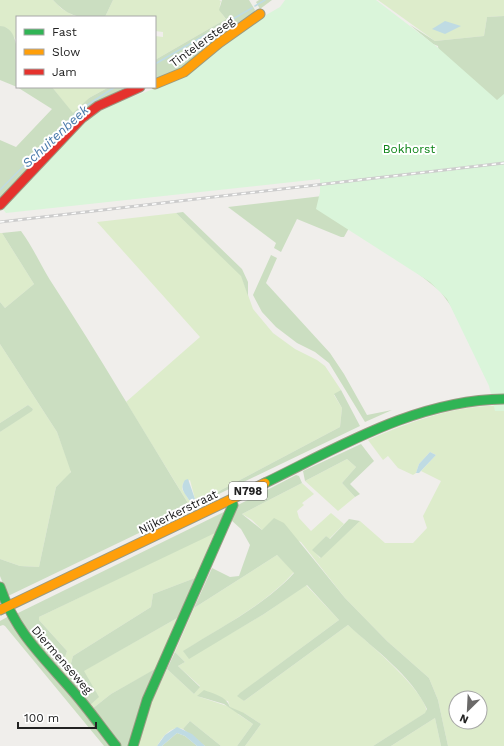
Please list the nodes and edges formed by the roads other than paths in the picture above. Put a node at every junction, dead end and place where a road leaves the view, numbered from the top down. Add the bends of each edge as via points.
1 (260, 14) dead end
2 (156, 84) edge
3 (138, 88) edge
4 (0, 205) edge
5 (504, 399) edge
6 (231, 500) junction
7 (0, 587) edge
8 (4, 608) edge
9 (116, 746) edge
10 (134, 746) edge

1 - 2 street, Tintelersteeg via 184,72
3 - 4 street via 98,106 82,118
5 - 6 street, Nijkerkerstraat / N798 via 442,406 404,418
6 - 8 street, Nijkerkerstraat / N798
6 - 10 street via 233,505 147,700
7 - 8 street, Diermenseweg
8 - 9 street, Diermenseweg via 25,638 72,690

